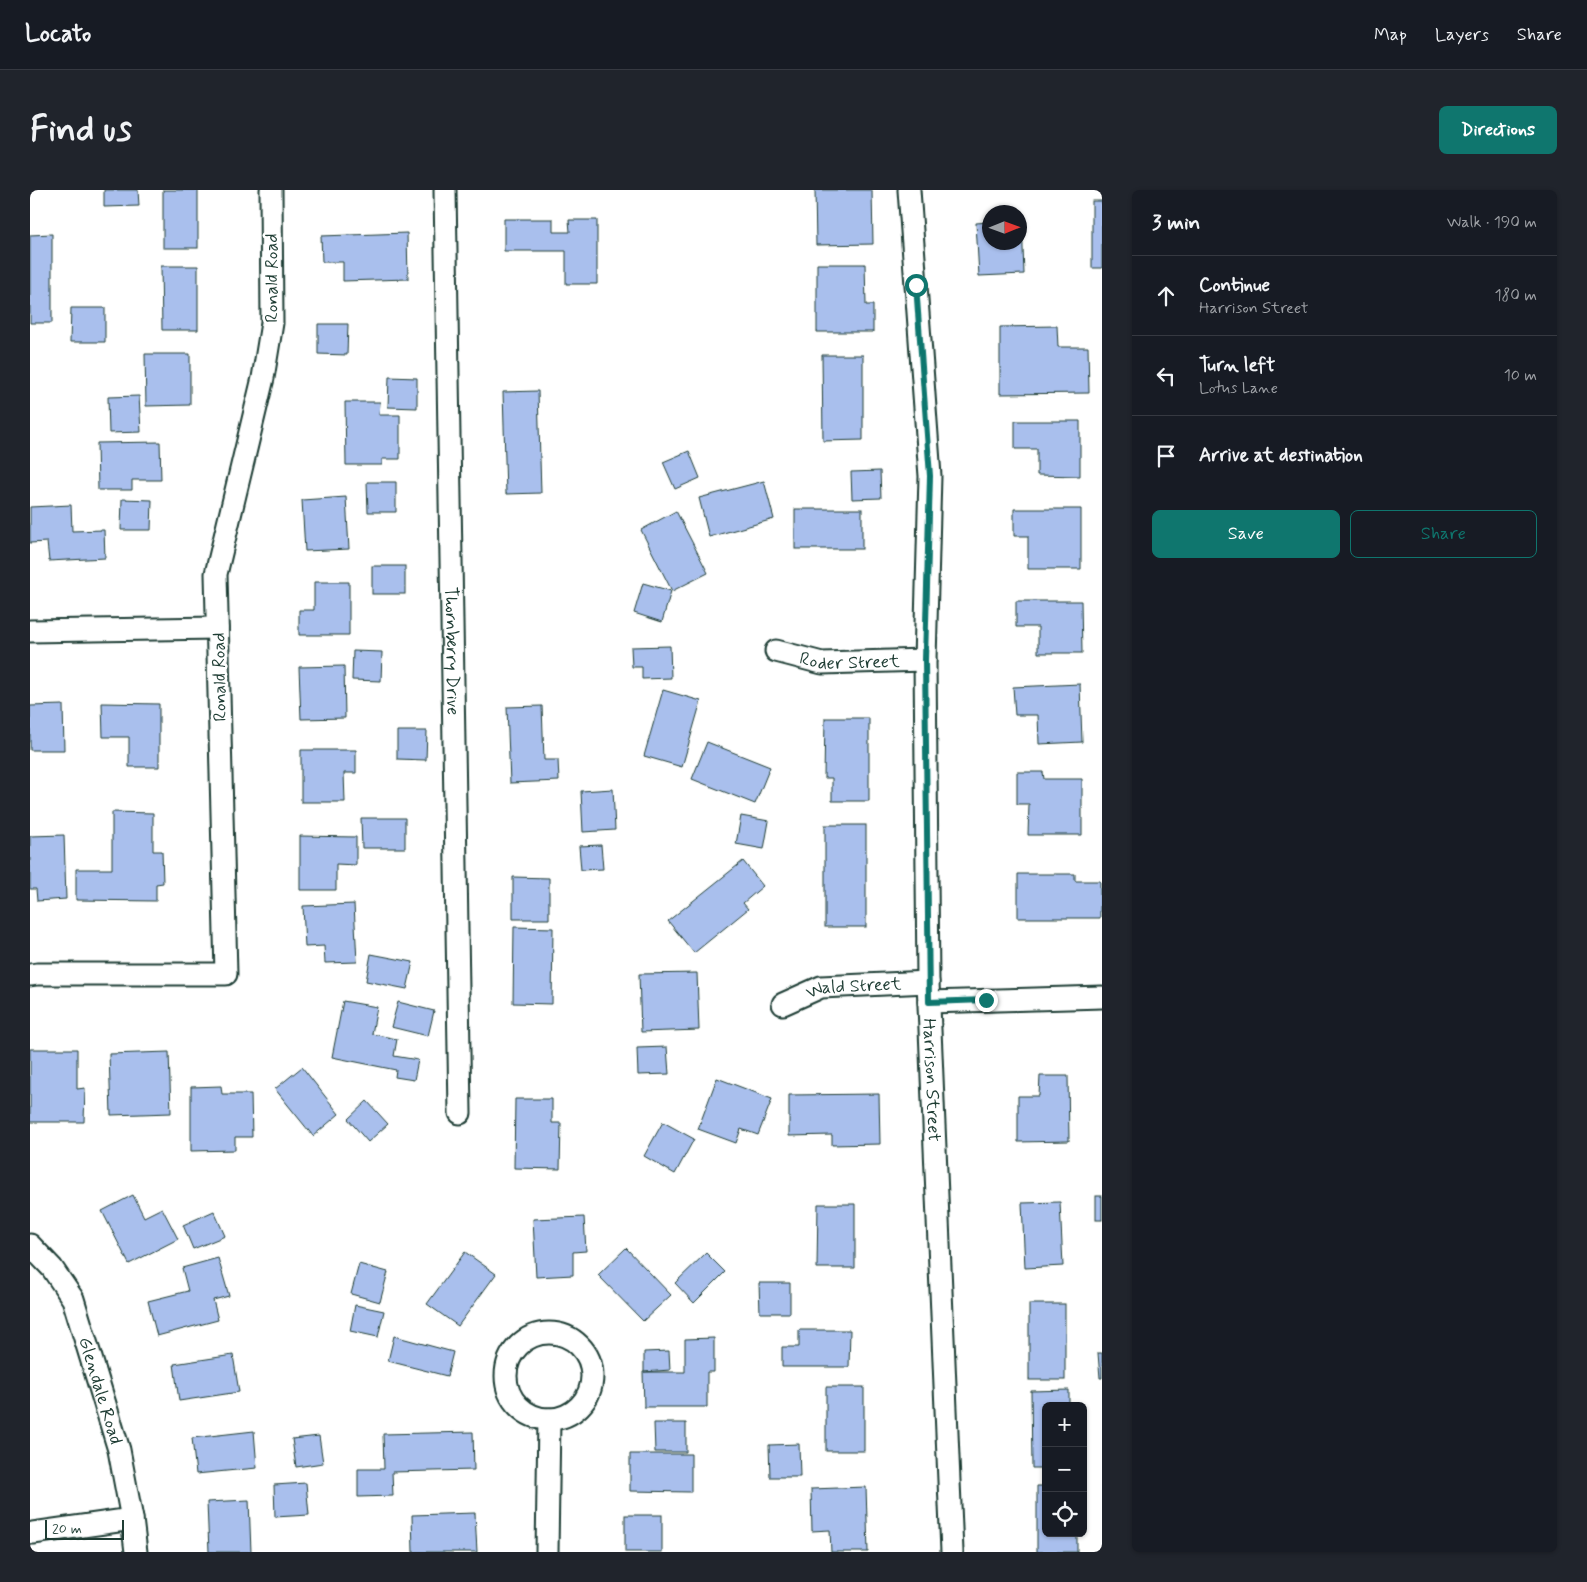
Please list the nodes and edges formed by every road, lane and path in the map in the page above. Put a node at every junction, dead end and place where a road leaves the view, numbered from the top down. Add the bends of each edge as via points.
1 (271, 190) edge
2 (446, 190) edge
3 (909, 190) edge
4 (217, 628) junction
5 (30, 631) edge
6 (776, 650) dead end
7 (925, 660) junction
8 (30, 976) edge
9 (928, 992) junction
10 (1102, 998) edge
11 (783, 1004) dead end
12 (460, 1113) dead end
13 (30, 1245) edge
14 (549, 1420) junction
15 (132, 1519) junction
16 (31, 1536) edge
17 (136, 1552) edge
18 (546, 1552) edge
19 (952, 1552) edge

1 - 4 street, Ronald Road via 272,323 264,378 216,574
2 - 12 street, Thornberry Drive
3 - 7 street, Harrison Street via 930,476
4 - 5 street
4 - 8 street, Ronald Road via 226,974
6 - 7 street, Roder Street via 822,663
7 - 9 street, Harrison Street
9 - 10 street, Wald Street
9 - 11 street, Wald Street via 821,987
9 - 19 street, Harrison Street
13 - 15 street, Glendale Road via 52,1268 72,1299 119,1450
14 - 14 street via 523,1410 507,1387 509,1360 522,1343 541,1334 555,1334 580,1346 592,1372 591,1386 576,1410
14 - 18 street
15 - 16 street
15 - 17 street, Glendale Road

